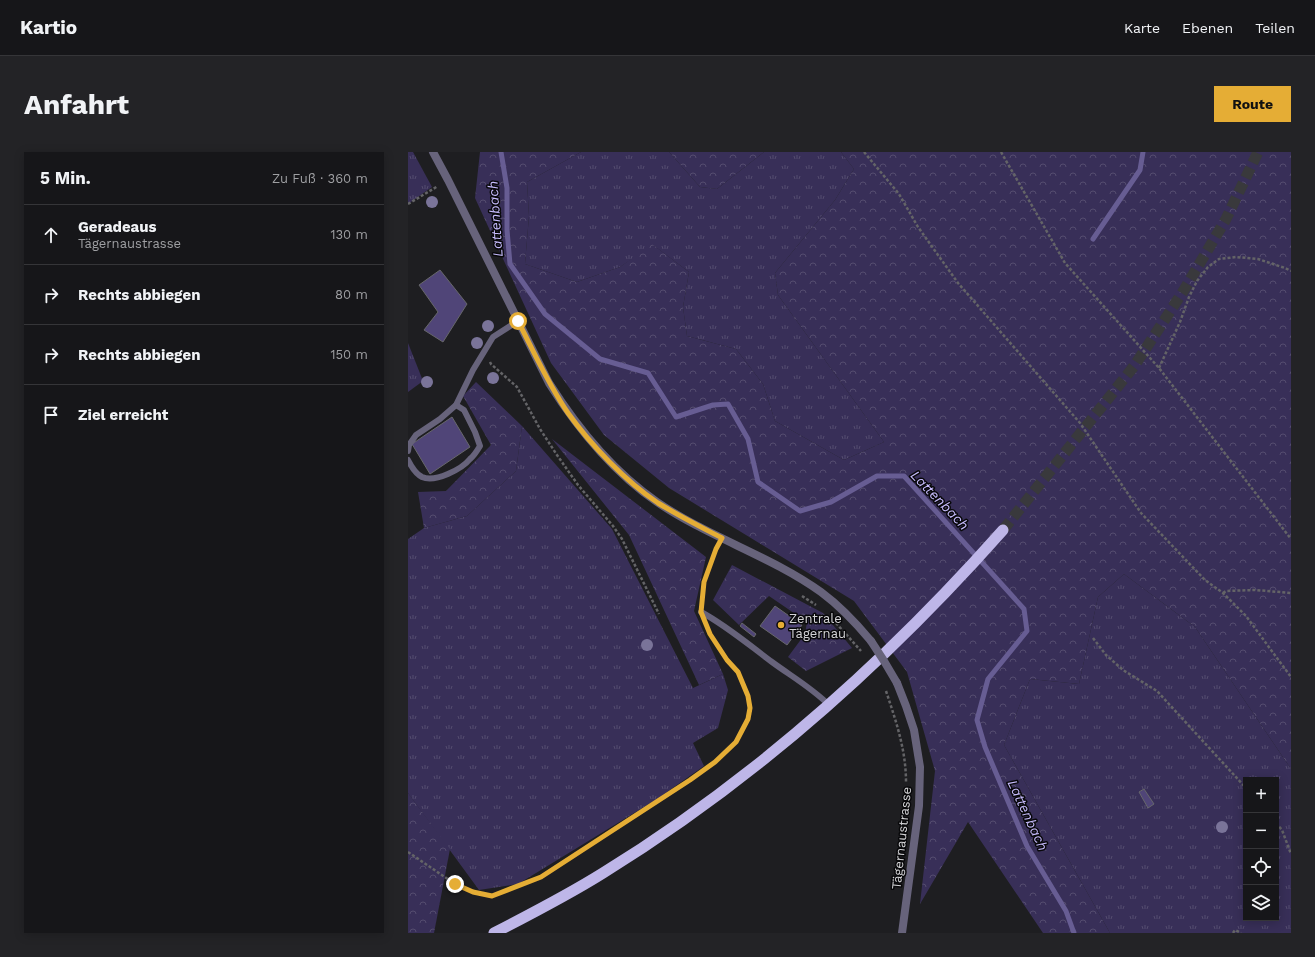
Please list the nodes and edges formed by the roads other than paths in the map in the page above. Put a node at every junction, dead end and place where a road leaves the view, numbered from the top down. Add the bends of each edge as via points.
1 (433, 152) edge
2 (518, 321) junction
3 (456, 405) junction
4 (408, 451) edge
5 (408, 460) edge
6 (1003, 530) tunnel mouth
7 (701, 612) road end
8 (829, 705) junction
9 (494, 933) edge
10 (902, 933) edge

1 - 2 street, Tägernaustrasse
2 - 3 lane via 493,337
2 - 10 street, Tägernaustrasse, bridge via 568,412 590,441 632,483 683,518 822,592 849,616 871,641 884,661 906,706 914,730 920,767 919,806
3 - 4 lane via 416,435 409,444
3 - 5 lane via 464,410 480,446 470,460 452,473 435,479 422,477
6 - 8 highway via 922,618
7 - 8 lane via 818,694
8 - 9 highway via 753,769 692,814 603,873

